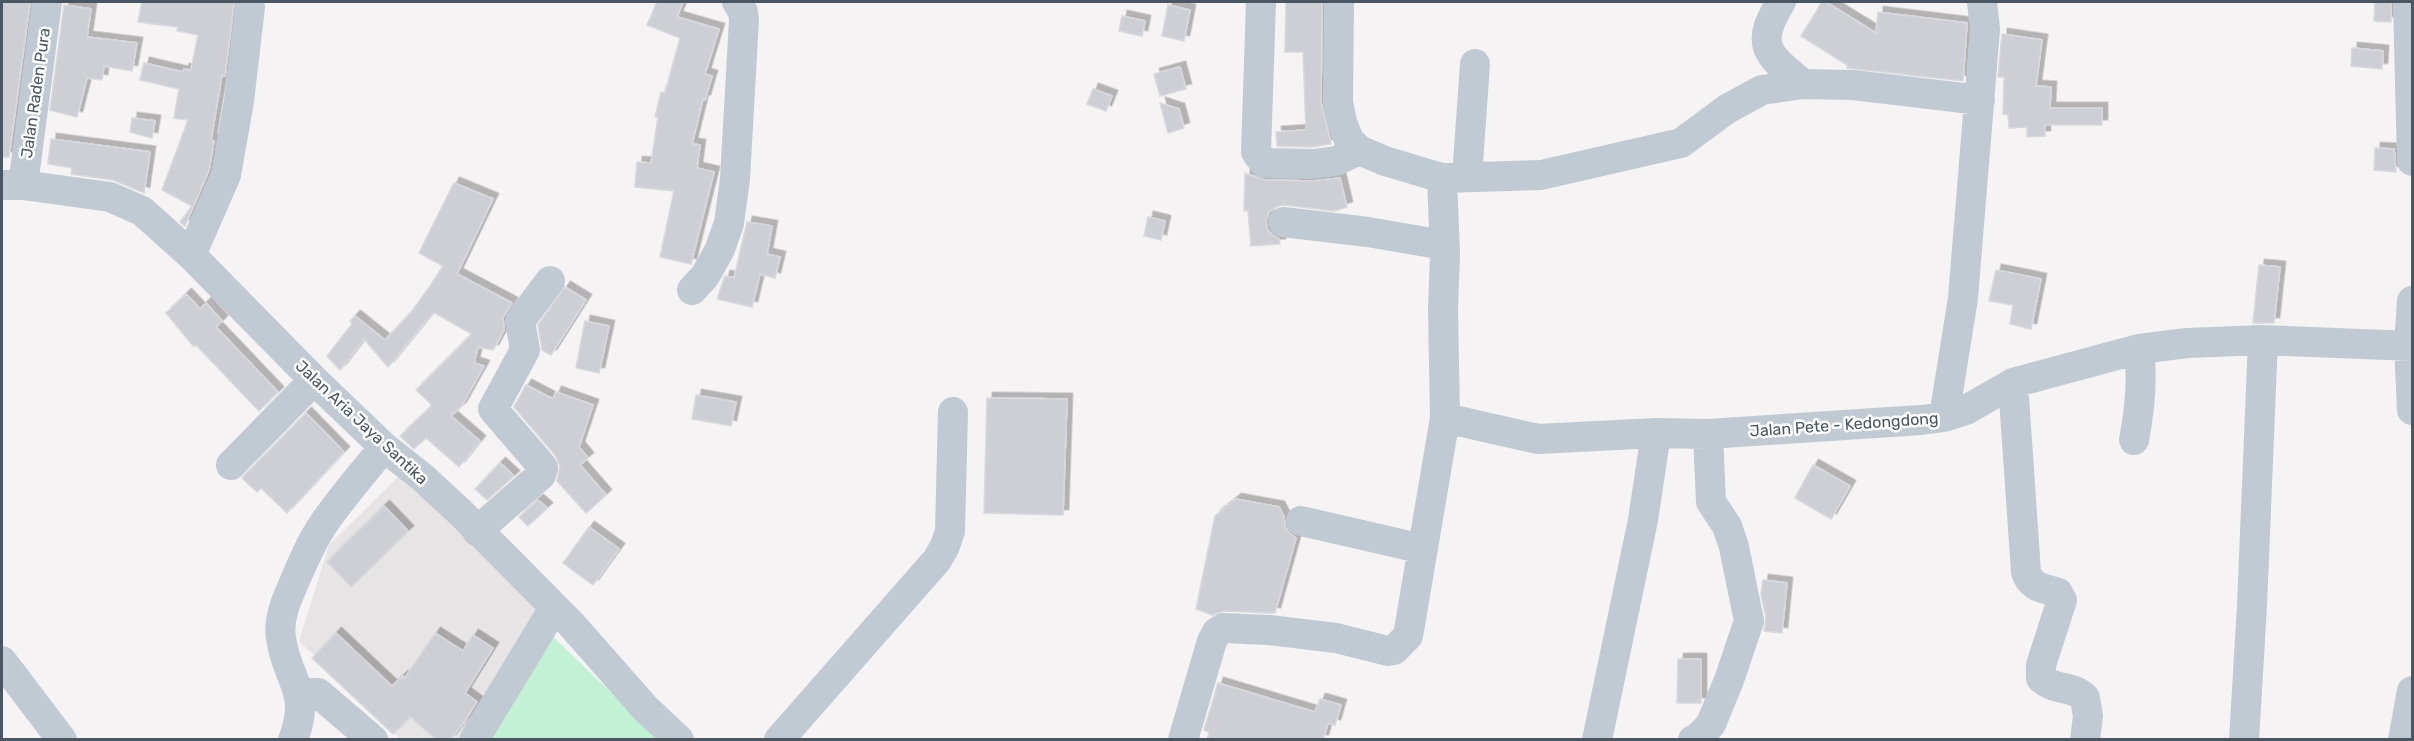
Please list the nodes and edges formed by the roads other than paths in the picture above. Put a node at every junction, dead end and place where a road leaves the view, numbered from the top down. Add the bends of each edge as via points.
1 (47, 2) edge
2 (1261, 2) edge
3 (1339, 2) edge
4 (1781, 2) edge
5 (1982, 2) edge
6 (2408, 2) edge
7 (740, 3) edge
8 (250, 7) dead end
9 (1475, 64) dead end
10 (1803, 84) junction
11 (1980, 99) junction
12 (2412, 145) edge
13 (1359, 150) junction
14 (1454, 177) junction
15 (12, 185) edge
16 (1283, 222) dead end
17 (1444, 245) junction
18 (191, 255) junction
19 (550, 280) dead end
20 (692, 290) dead end
21 (2412, 301) edge
22 (2263, 340) junction
23 (2411, 346) edge
24 (2139, 349) junction
25 (314, 380) junction
26 (2013, 383) junction
27 (2412, 410) edge
28 (953, 412) dead end
29 (1944, 417) junction
30 (1445, 418) junction
31 (1656, 433) junction
32 (1708, 434) junction
33 (2134, 440) dead end
34 (384, 447) junction
35 (231, 465) dead end
36 (1301, 521) dead end
37 (477, 531) junction
38 (1423, 549) junction
39 (554, 608) junction
40 (2, 662) edge
41 (2412, 691) edge
42 (300, 693) junction
43 (62, 740) edge
44 (293, 740) edge
45 (373, 740) edge
46 (474, 740) edge
47 (679, 740) edge
48 (779, 740) edge
49 (1183, 740) edge
50 (1597, 740) edge
51 (1693, 740) edge
52 (2085, 740) edge
53 (2244, 740) edge
54 (2403, 740) edge

1 - 15 street, Jalan Raden Pura
2 - 13 street via 1256,152 1264,163 1313,164 1335,161
3 - 13 street via 1338,102 1349,141
4 - 10 street via 1766,30 1766,41 1775,58
5 - 11 street via 1985,29
6 - 12 street
7 - 20 street via 744,20 729,223 715,258
8 - 18 street via 226,175
9 - 14 street
10 - 11 street via 1853,85
10 - 14 street via 1762,90 1727,109 1681,143 1541,175
11 - 29 street via 1963,298
13 - 14 street via 1384,161
14 - 17 street
15 - 18 street, Jalan Aria Jaya Santika via 110,197 142,211
16 - 17 street
17 - 30 street
18 - 25 street, Jalan Aria Jaya Santika
19 - 37 street via 520,321 525,350 493,409 543,468 541,475
21 - 23 street
22 - 23 street, Jalan Pete - Kedongdong
22 - 24 street, Jalan Pete - Kedongdong
22 - 53 street
23 - 27 street
24 - 26 street, Jalan Pete - Kedongdong
24 - 33 street via 2141,404
25 - 34 street, Jalan Aria Jaya Santika
25 - 35 street
26 - 29 street, Jalan Pete - Kedongdong via 1966,410
26 - 52 street via 2026,572 2034,585 2058,593 2062,600 2041,665 2041,678 2053,687 2077,692 2085,698
28 - 48 street via 951,531 945,546 937,560
29 - 32 street, Jalan Pete - Kedongdong
30 - 31 street, Jalan Pete - Kedongdong via 1538,439
30 - 38 street
31 - 32 street, Jalan Pete - Kedongdong
31 - 50 street
32 - 51 street via 1711,502 1727,526 1734,547 1749,621 1711,724
34 - 37 street, Jalan Aria Jaya Santika via 422,477
34 - 42 street via 324,524 303,561 282,614 284,651
36 - 38 street
37 - 39 street, Jalan Aria Jaya Santika
38 - 49 street via 1408,636 1394,650 1269,630 1223,628 1217,632
39 - 46 street
39 - 47 street, Jalan Aria Jaya Santika
40 - 43 street
41 - 54 street
42 - 44 street via 301,710
42 - 45 street via 318,693

